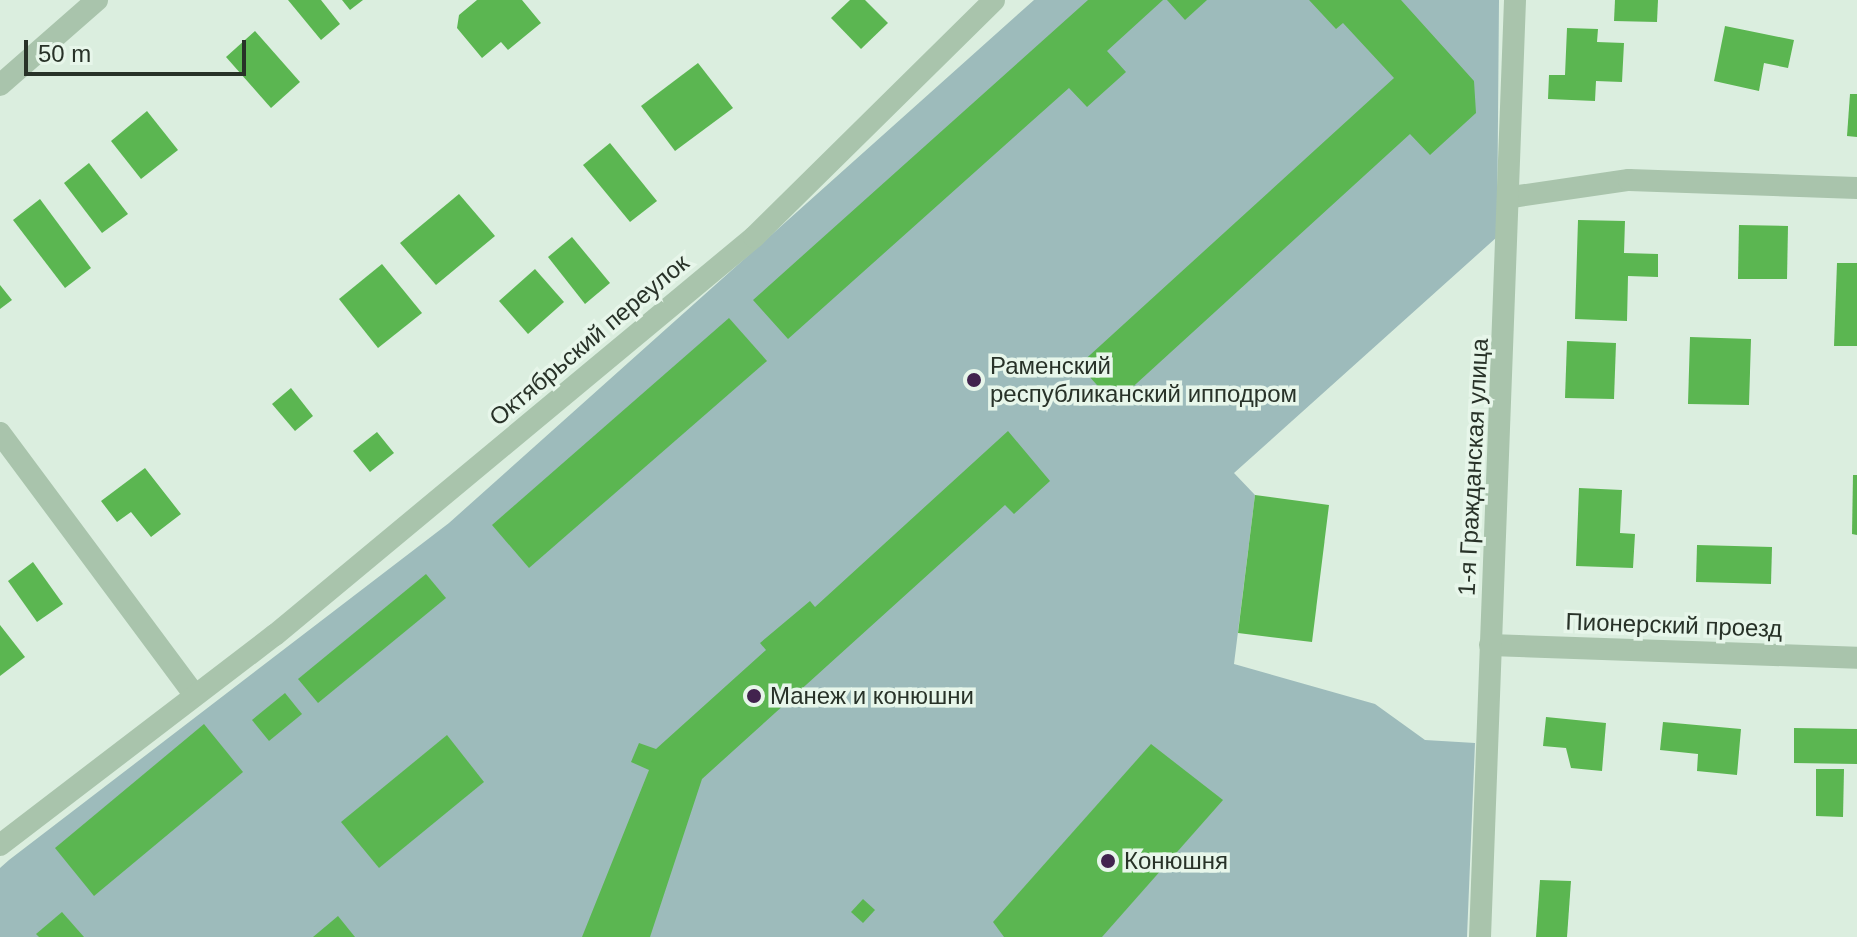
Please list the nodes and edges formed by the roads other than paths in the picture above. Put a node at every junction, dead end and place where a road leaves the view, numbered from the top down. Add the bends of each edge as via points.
1 (97, 0) edge
2 (994, 0) edge
3 (1515, 0) edge
4 (0, 85) edge
5 (1857, 188) edge
6 (1512, 197) junction
7 (0, 433) edge
8 (1490, 645) junction
9 (1857, 658) edge
10 (194, 694) junction
11 (0, 845) edge
12 (1480, 937) edge

1 - 4 street
2 - 10 street, Октябрьский переулок via 754,237
3 - 6 street, 1-я Гражданская улица
5 - 6 street via 1629,180
6 - 8 street, 1-я Гражданская улица
7 - 10 street
8 - 9 street, Пионерский проезд
8 - 12 street, 1-я Гражданская улица
10 - 11 street, Октябрьский переулок

